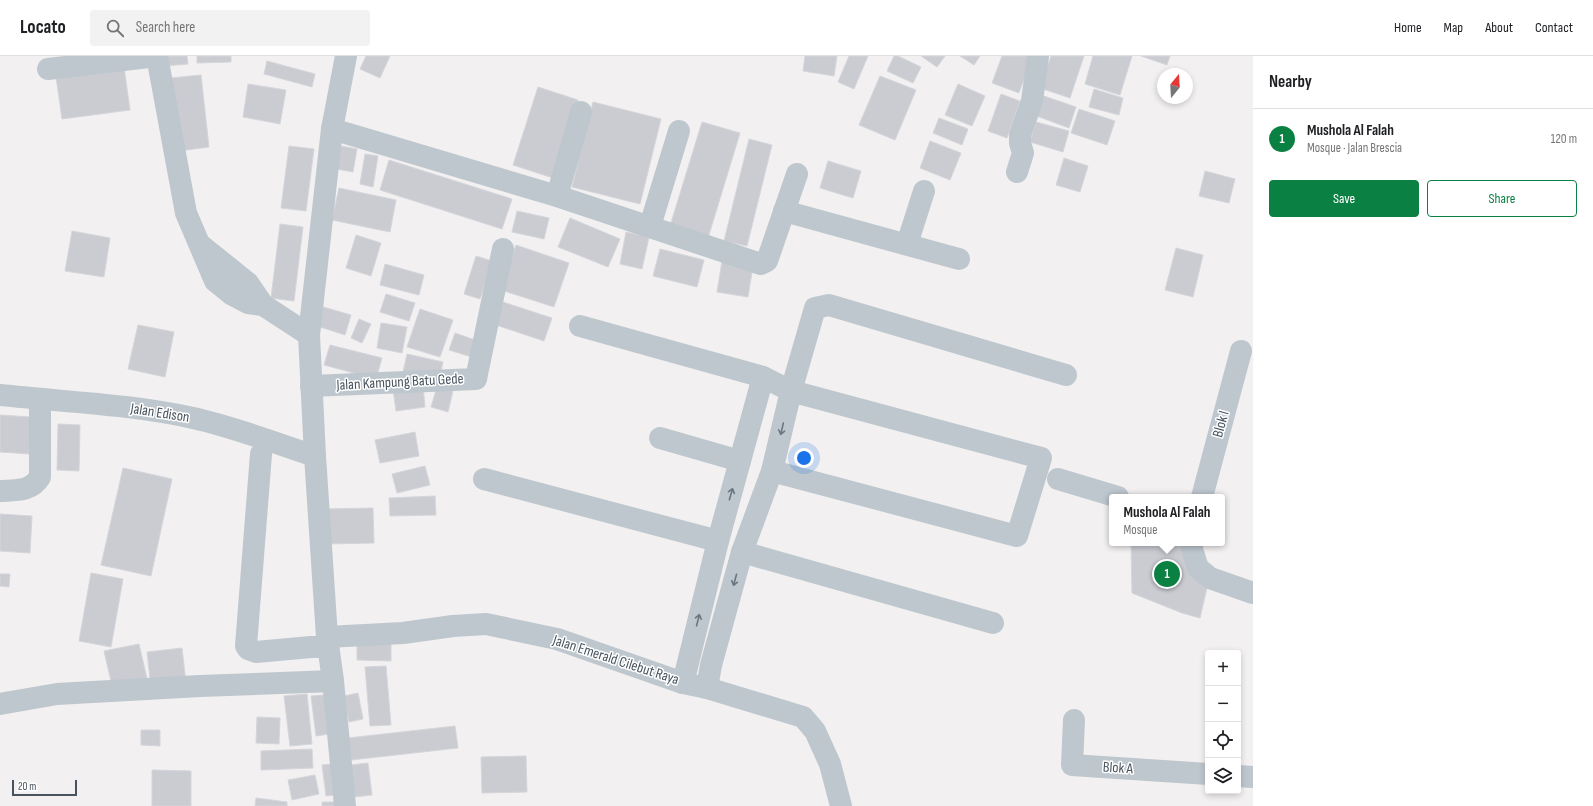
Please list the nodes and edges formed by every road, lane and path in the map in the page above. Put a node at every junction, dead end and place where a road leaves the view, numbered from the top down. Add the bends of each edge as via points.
1 (157, 56) edge
2 (346, 56) edge
3 (1038, 56) edge
4 (48, 69) dead end
5 (581, 112) dead end
6 (332, 129) junction
7 (679, 131) dead end
8 (1017, 172) dead end
9 (797, 174) dead end
10 (924, 191) dead end
11 (557, 196) junction
12 (784, 211) junction
13 (650, 226) junction
14 (907, 244) junction
15 (503, 250) dead end
16 (959, 259) dead end
17 (580, 326) dead end
18 (309, 335) junction
19 (1240, 352) dead end
20 (1066, 375) dead end
21 (763, 377) junction
22 (311, 386) junction
23 (791, 391) junction
24 (0, 396) edge
25 (40, 399) junction
26 (660, 438) dead end
27 (261, 454) dead end
28 (315, 456) junction
29 (740, 461) junction
30 (772, 471) junction
31 (484, 479) dead end
32 (1058, 479) dead end
33 (0, 491) edge
34 (1109, 494) edge
35 (1203, 494) edge
36 (718, 541) junction
37 (1192, 546) edge
38 (742, 552) junction
39 (1253, 593) edge
40 (993, 623) dead end
41 (328, 642) junction
42 (333, 681) junction
43 (683, 683) junction
44 (707, 688) junction
45 (0, 704) edge
46 (1074, 720) dead end
47 (1205, 774) edge
48 (1241, 776) edge
49 (1253, 777) edge
50 (345, 806) edge
51 (841, 806) edge

1 - 4 street
1 - 18 street via 186,213 215,281 230,294 248,303 263,305
2 - 6 street
3 - 8 street via 1032,101 1020,135 1023,153
5 - 11 street
6 - 11 street
6 - 18 street
7 - 13 street
9 - 12 street
10 - 14 street
11 - 13 street
12 - 13 street via 767,261 761,264
12 - 14 street
14 - 16 street
15 - 22 street, Jalan Kampung Batu Gede via 476,379
17 - 21 street
18 - 22 street
19 - 35 street, Blok I
20 - 23 street via 829,305 815,308
21 - 23 street
21 - 29 street
22 - 28 street
23 -> 30 street
23 - 30 street via 1041,458 1017,536
24 - 25 street, Jalan Edison
25 - 28 street, Jalan Edison via 147,410 194,418
25 - 33 street via 40,477 26,490
26 - 29 street
27 - 41 street, Jalan Emerald Cilebut Raya via 246,646 256,652 311,647
28 - 41 street
36 -> 29 street
30 - 38 street
31 - 36 street
32 - 34 street
43 -> 36 street
37 - 39 street via 1198,568 1210,578
38 - 40 street
38 -> 44 street
41 - 42 street
41 - 43 street, Jalan Emerald Cilebut Raya via 486,624 557,639
42 - 45 street via 57,694
42 - 50 street
43 - 44 street, Jalan Emerald Cilebut Raya
44 - 51 street, Jalan Emerald Cilebut Raya via 803,716 816,731 827,757
46 - 47 street, Blok A via 1072,765
48 - 49 street

